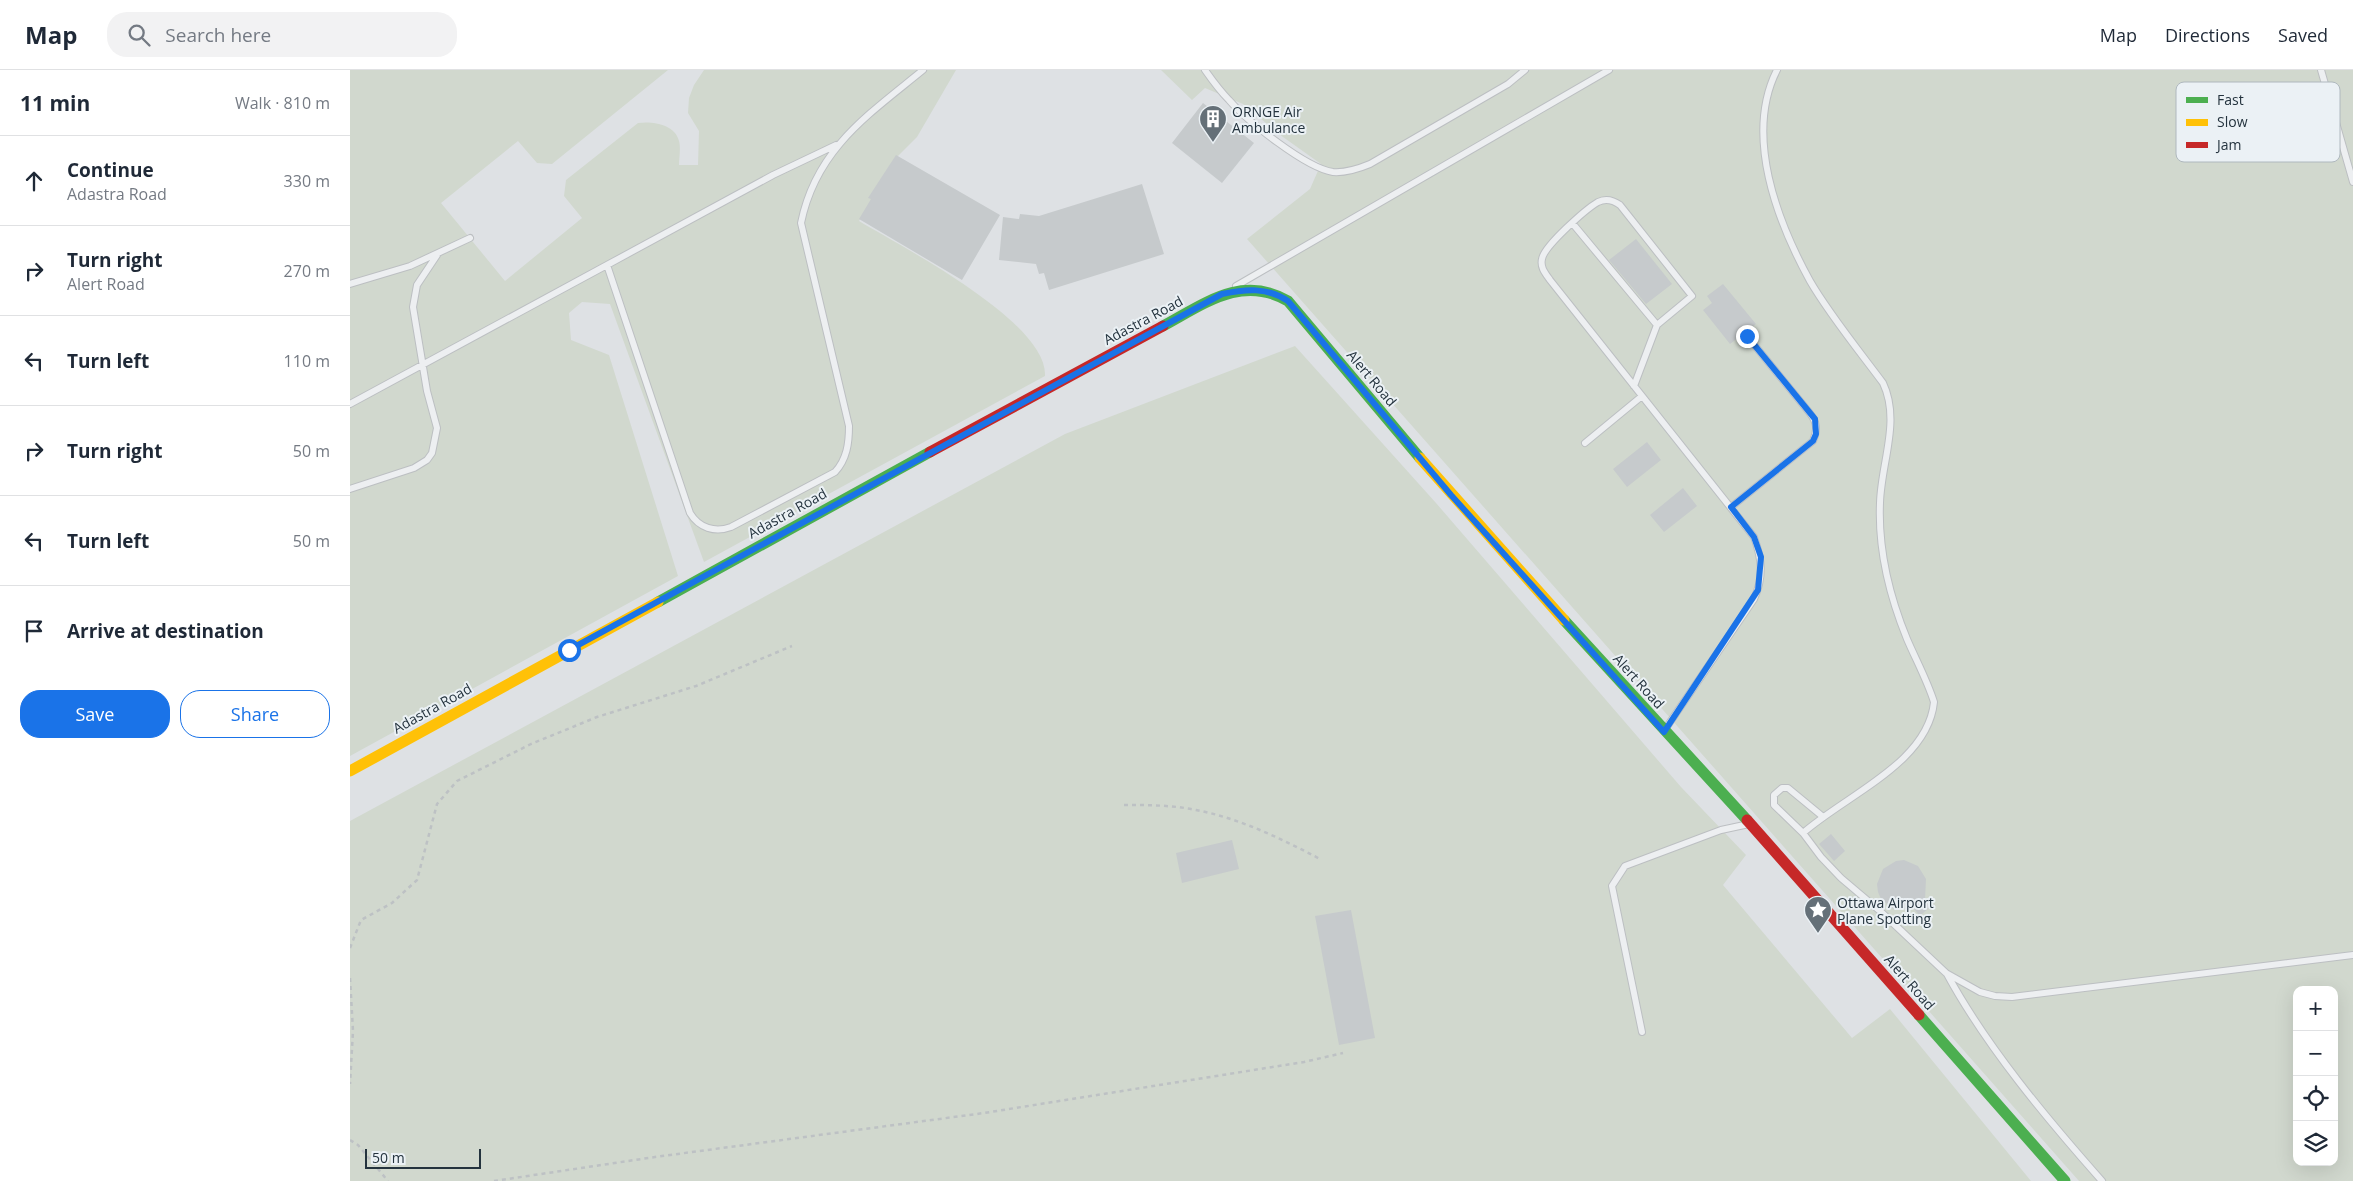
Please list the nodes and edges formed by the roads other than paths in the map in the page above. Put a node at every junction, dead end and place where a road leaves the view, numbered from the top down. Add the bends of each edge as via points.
1 (923, 70) edge
2 (1204, 70) edge
3 (1525, 70) edge
4 (1609, 70) edge
5 (1777, 70) edge
6 (2320, 70) edge
7 (2324, 82) edge
8 (2340, 138) edge
9 (837, 145) junction
10 (2353, 182) edge
11 (1573, 224) junction
12 (470, 238) dead end
13 (437, 255) junction
14 (607, 265) junction
15 (350, 284) edge
16 (1242, 290) joint
17 (1222, 294) junction
18 (1658, 325) junction
19 (1747, 336) dead end
20 (422, 364) junction
21 (1634, 386) junction
22 (1642, 396) junction
23 (350, 404) edge
24 (1585, 443) dead end
25 (350, 489) edge
26 (1731, 507) junction
27 (1664, 732) junction
28 (350, 771) edge
29 (1822, 816) junction
30 (1750, 823) junction
31 (1803, 833) junction
32 (2353, 955) edge
33 (1946, 973) junction
34 (1642, 1032) dead end
35 (2065, 1181) edge
36 (2102, 1181) edge

1 - 9 lane
2 - 3 lane via 1248,118 1308,162 1333,172 1356,170 1370,164 1508,84
4 - 17 lane
5 - 29 lane via 1766,102 1762,131 1767,172 1786,227 1810,281 1884,383 1889,396 1890,429 1880,500 1880,544 1897,613 1934,702 1926,732 1902,762
6 - 7 lane
8 - 10 lane
9 - 14 lane via 774,175
9 - 14 lane via 810,188 801,223 849,426 845,458 835,472 731,528 716,531 690,513
11 - 18 lane
11 - 18 lane via 1599,202 1611,200 1620,204 1692,296
11 - 21 lane via 1544,252 1543,270
12 - 13 lane
13 - 15 lane
13 - 20 lane via 421,277 414,295
14 - 20 lane
16 - 17 street, Adastra Road
16 - 27 street, Alert Road via 1268,292 1288,301 1451,495
17 - 28 street, Adastra Road
18 - 21 lane
19 - 26 lane via 1815,419 1817,427 1813,441
20 - 23 lane
20 - 25 lane via 437,428 432,453 414,468
21 - 22 lane
22 - 24 lane
22 - 26 lane
26 - 27 lane via 1754,537 1761,557 1758,590
27 - 30 street, Alert Road
29 - 31 lane
29 - 31 lane via 1788,788 1777,790 1774,805
30 - 34 lane via 1721,830 1625,866 1619,872 1612,886
30 - 35 street, Alert Road
31 - 33 lane via 1842,878
32 - 33 lane via 2012,997 1980,992
33 - 36 lane via 1966,1010 2064,1138

